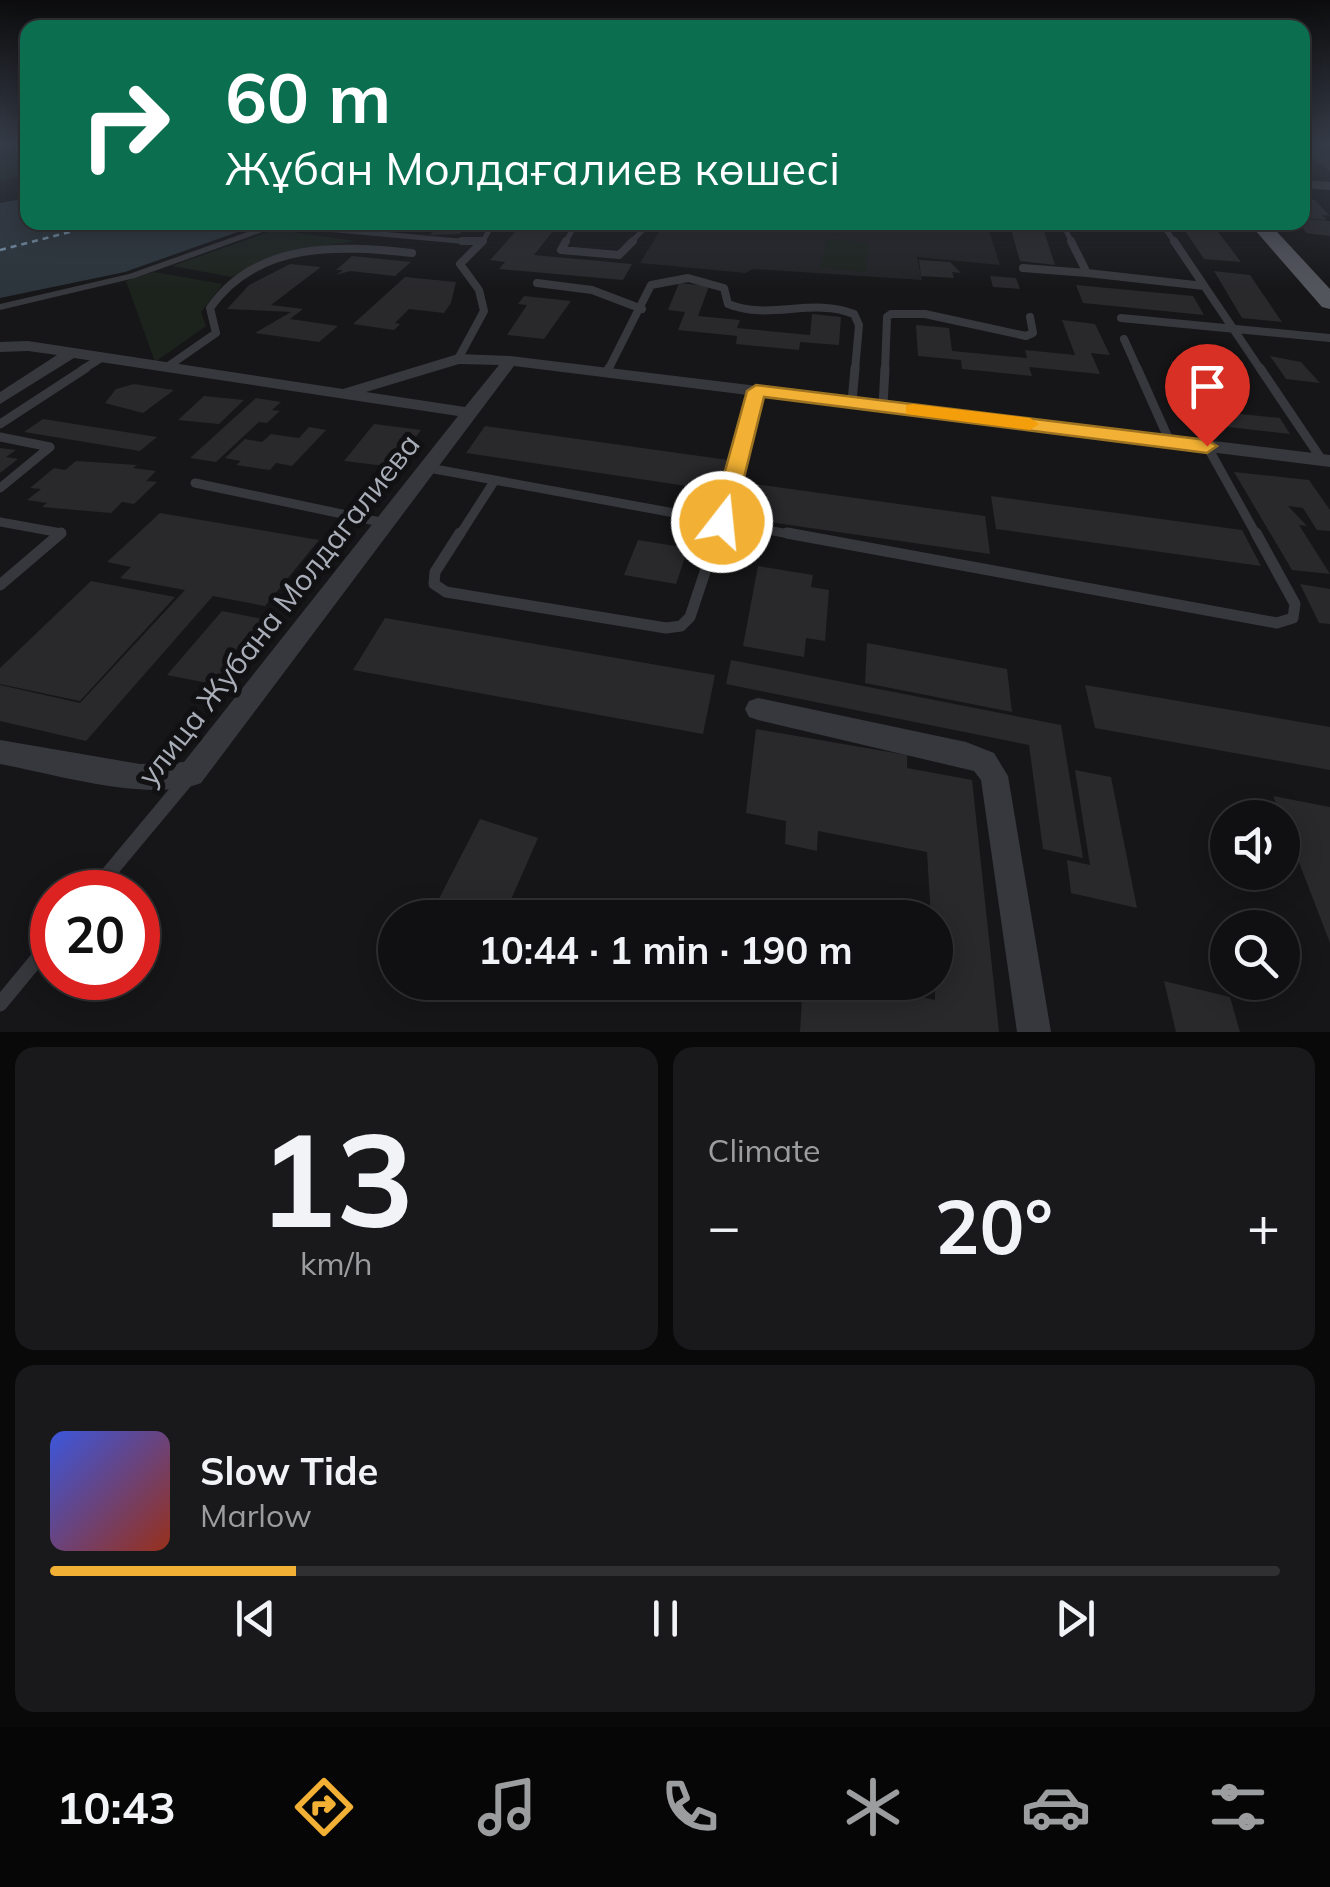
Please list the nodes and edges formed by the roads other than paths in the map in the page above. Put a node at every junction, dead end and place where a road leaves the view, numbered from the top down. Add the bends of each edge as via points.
1 (263, 230) edge
2 (331, 230) edge
3 (361, 230) edge
4 (490, 230) edge
5 (572, 230) edge
6 (643, 230) edge
7 (1066, 230) edge
8 (1166, 230) edge
9 (1264, 230) edge
10 (357, 233) junction
11 (483, 242) junction
12 (412, 253) dead end
13 (1023, 268) dead end
14 (1087, 273) junction
15 (537, 284) dead end
16 (1204, 286) junction
17 (1330, 302) edge
18 (0, 306) edge
19 (642, 309) junction
20 (1030, 317) dead end
21 (1120, 318) dead end
22 (1233, 329) junction
23 (1330, 338) edge
24 (1124, 339) dead end
25 (0, 346) edge
26 (71, 353) junction
27 (101, 358) junction
28 (458, 360) junction
29 (510, 362) junction
30 (166, 367) junction
31 (607, 372) junction
32 (756, 391) junction
33 (346, 393) junction
34 (0, 399) edge
35 (852, 402) junction
36 (883, 406) junction
37 (470, 413) junction
38 (0, 424) edge
39 (0, 438) edge
40 (1170, 442) junction
41 (1207, 446) junction
42 (1326, 460) edge
43 (428, 468) junction
44 (495, 480) junction
45 (196, 483) dead end
46 (0, 488) edge
47 (0, 522) edge
48 (722, 522) junction
49 (386, 523) junction
50 (0, 585) edge
51 (758, 710) dead end
52 (0, 752) edge
53 (191, 774) junction
54 (110, 870) edge
55 (30, 967) edge
56 (0, 1004) edge
57 (1034, 1032) edge

1 - 18 street via 132,276
2 - 10 lane
3 - 10 lane
4 - 11 lane
5 - 6 lane via 561,250 613,256
7 - 14 lane
8 - 16 lane
9 - 17 main road
10 - 11 lane
11 - 28 lane via 460,264 484,292 487,314
12 - 30 lane via 346,244 260,265 216,295 210,308 216,332
13 - 14 lane
14 - 16 lane
15 - 19 lane via 592,290
16 - 22 lane
19 - 31 lane
19 - 35 lane via 646,293 664,279 720,285 737,308 806,304 849,310 859,324
20 - 36 lane via 1033,333 1026,336 983,331 960,320 891,314
21 - 22 lane
22 - 23 lane
22 - 42 lane
24 - 40 lane
25 - 26 street
26 - 27 street
26 - 34 street
27 - 30 street
27 - 38 lane
28 - 29 street
28 - 33 street
29 - 31 street
29 - 37 street, улица Жубана Молдагалиева
30 - 33 street
31 - 32 street
32 - 35 street
32 - 48 lane
33 - 37 street
35 - 36 street
36 - 40 street
37 - 43 street, улица Жубана Молдагалиева
39 - 46 lane via 50,448
40 - 41 street
41 - 42 street
41 - 48 lane via 1295,604 1293,618 1277,622
43 - 44 lane
43 - 49 street, улица Жубана Молдагалиева
44 - 48 lane
44 - 48 lane via 435,572 434,584 446,592 680,626 690,617
45 - 49 lane
47 - 50 lane via 60,533
49 - 53 street, улица Жубана Молдагалиева
51 - 57 street via 984,762 994,776
52 - 53 street via 140,777
53 - 54 lane, улица Жубана Молдагалиева
55 - 56 lane

